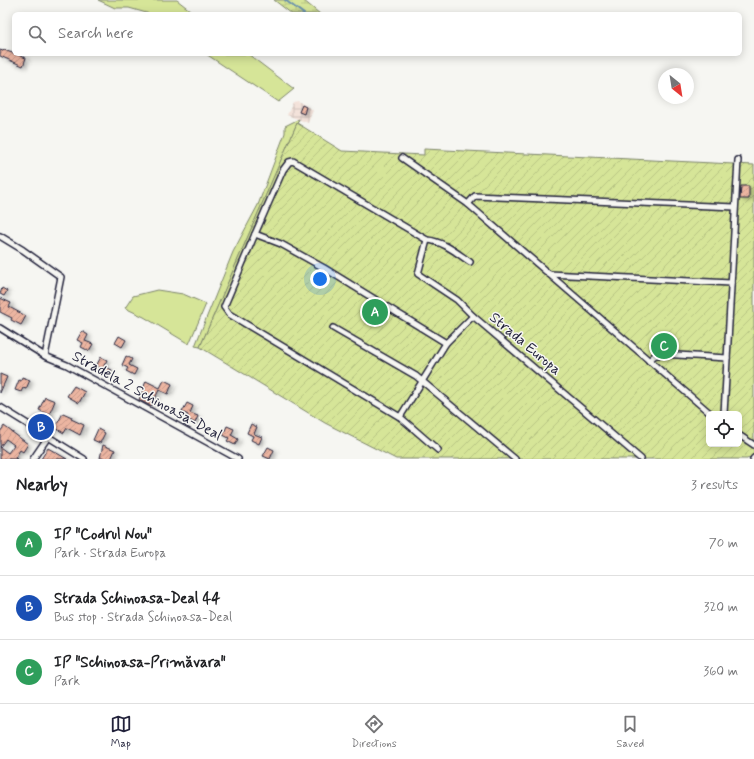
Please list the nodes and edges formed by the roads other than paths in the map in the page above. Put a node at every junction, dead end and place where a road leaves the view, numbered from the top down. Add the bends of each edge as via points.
1 (402, 158) dead end
2 (738, 160) dead end
3 (468, 204) junction
4 (735, 207) junction
5 (255, 234) junction
6 (0, 236) edge
7 (427, 240) junction
8 (470, 262) dead end
9 (549, 274) junction
10 (731, 283) junction
11 (473, 316) junction
12 (0, 328) edge
13 (333, 328) dead end
14 (446, 344) junction
15 (45, 356) junction
16 (727, 358) junction
17 (649, 361) junction
18 (423, 381) junction
19 (1, 409) edge
20 (707, 411) edge
21 (724, 411) edge
22 (400, 417) junction
23 (48, 436) junction
24 (742, 437) edge
25 (754, 445) edge
26 (438, 450) dead end
27 (33, 459) edge
28 (84, 459) edge
29 (238, 459) edge
30 (515, 459) edge
31 (642, 459) edge

1 - 3 street
2 - 4 street
3 - 4 street via 475,196
3 - 9 street
4 - 10 street
5 - 7 street via 283,170 289,162 296,162
5 - 14 street via 281,244 324,268
5 - 22 street via 224,307 226,312
6 - 15 street via 61,278
7 - 8 street via 434,240
7 - 11 street, Strada Europa via 418,274 457,300
9 - 10 street
9 - 17 street
10 - 16 street
11 - 14 street
11 - 31 street, Strada Europa
12 - 15 street, Stradela 2 Schinoasa-Deal
13 - 18 street
14 - 18 street
15 - 29 street, Stradela 2 Schinoasa-Deal via 67,365
16 - 17 street via 661,354
16 - 21 street
17 - 20 street
18 - 22 street
18 - 30 street
19 - 23 street
22 - 26 street
23 - 27 street
23 - 28 street
24 - 25 street

